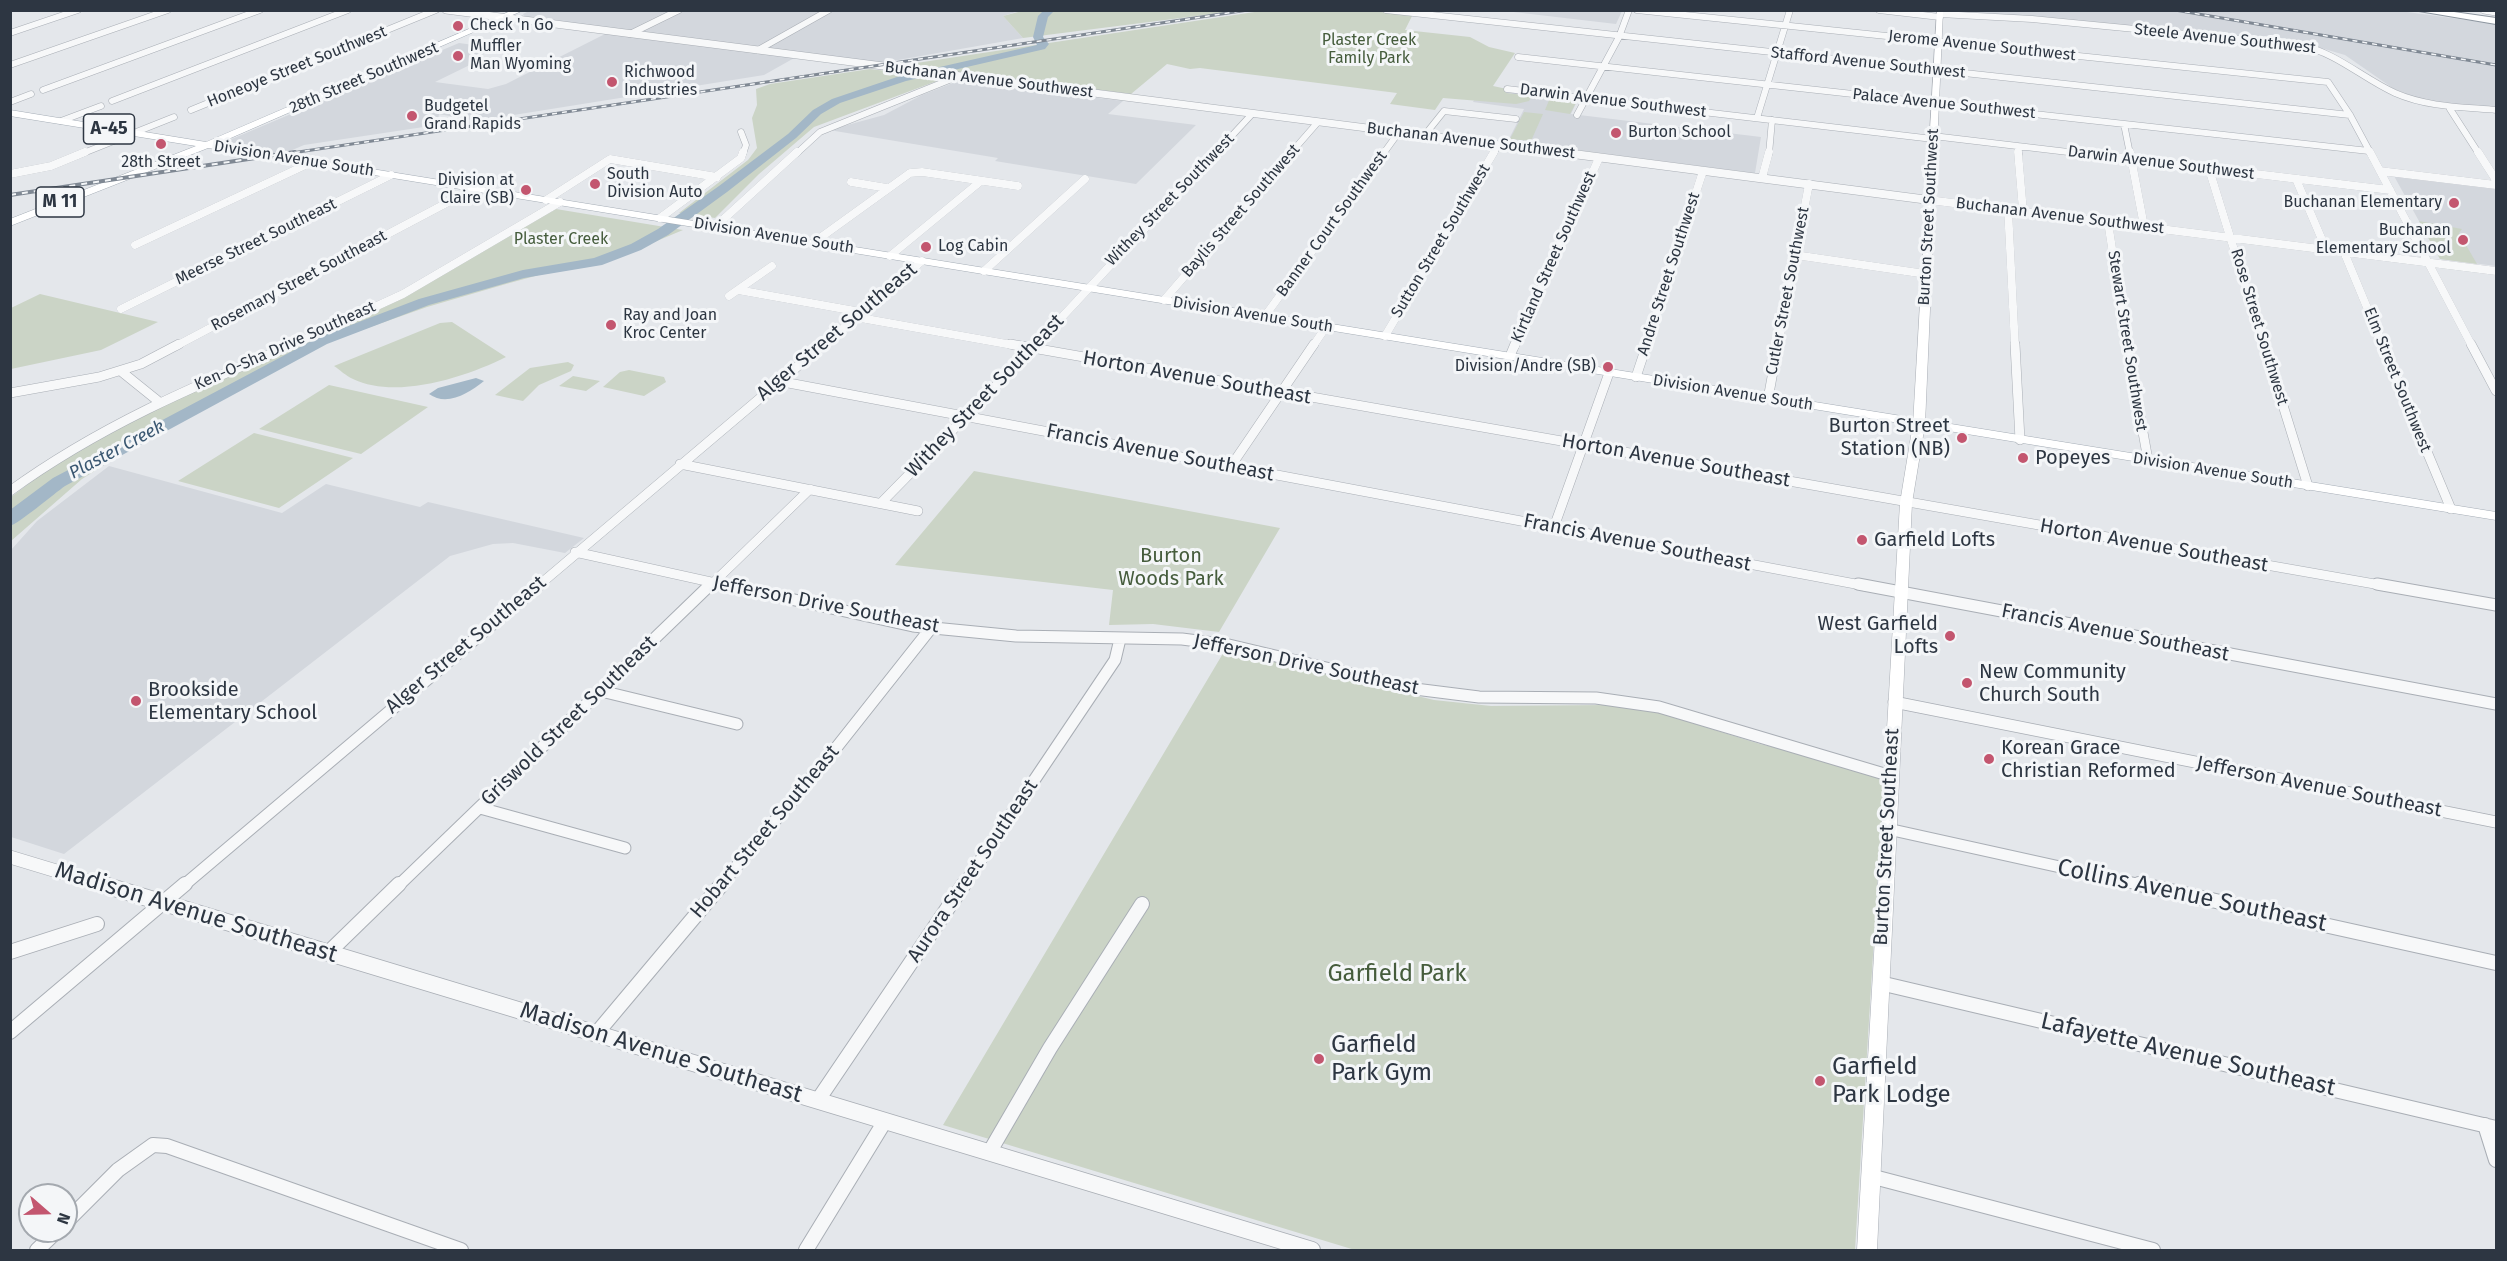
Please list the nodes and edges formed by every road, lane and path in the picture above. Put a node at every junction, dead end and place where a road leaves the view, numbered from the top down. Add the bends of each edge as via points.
1 (78, 10) edge
2 (168, 10) edge
3 (260, 10) edge
4 (348, 10) edge
5 (436, 10) edge
6 (446, 10) edge
7 (520, 10) edge
8 (679, 10) edge
9 (830, 10) edge
10 (1386, 10) edge
11 (1629, 10) edge
12 (1636, 10) edge
13 (1790, 10) edge
14 (1879, 10) edge
15 (2417, 10) edge
16 (2444, 10) edge
17 (2496, 12) edge
18 (1940, 14) edge
19 (2484, 15) edge
20 (1983, 17) junction
21 (504, 18) junction
22 (2496, 20) edge
23 (1785, 26) junction
24 (10, 33) edge
25 (630, 34) junction
26 (1619, 37) junction
27 (1938, 41) junction
28 (2303, 49) dead end
29 (758, 50) junction
30 (1776, 53) junction
31 (1518, 57) dead end
32 (10, 65) edge
33 (1603, 66) junction
34 (1936, 71) junction
35 (959, 76) junction
36 (1767, 84) junction
37 (1507, 88) dead end
38 (44, 90) dead end
39 (31, 94) dead end
40 (1586, 98) junction
41 (112, 101) dead end
42 (10, 102) edge
43 (1934, 103) junction
44 (100, 106) dead end
45 (2450, 109) dead end
46 (191, 110) dead end
47 (2496, 110) edge
48 (10, 113) edge
49 (1252, 114) junction
50 (1577, 115) dead end
51 (2350, 115) junction
52 (174, 117) dead end
53 (1757, 118) junction
54 (1516, 119) dead end
55 (1772, 120) junction
56 (61, 121) junction
57 (1318, 122) junction
58 (2124, 124) junction
59 (741, 132) dead end
60 (1400, 132) junction
61 (135, 133) junction
62 (1424, 136) junction
63 (1933, 137) junction
64 (207, 145) junction
65 (1498, 145) junction
66 (2018, 146) junction
67 (2369, 152) junction
68 (1599, 158) junction
69 (2132, 159) junction
70 (312, 162) junction
71 (2209, 169) junction
72 (1702, 171) junction
73 (2380, 171) junction
74 (10, 174) edge
75 (391, 175) junction
76 (717, 177) junction
77 (1762, 178) junction
78 (1085, 179) dead end
79 (2296, 179) junction
80 (2496, 180) edge
81 (981, 181) junction
82 (851, 182) dead end
83 (1809, 184) junction
84 (2496, 185) edge
85 (1018, 186) dead end
86 (475, 188) junction
87 (887, 188) junction
88 (2390, 190) junction
89 (546, 200) junction
90 (1929, 200) junction
91 (560, 202) junction
92 (2008, 209) junction
93 (2022, 211) junction
94 (665, 219) junction
95 (2108, 222) junction
96 (10, 223) edge
97 (710, 226) junction
98 (2144, 226) junction
99 (2230, 237) junction
100 (813, 243) junction
101 (135, 245) dead end
102 (2326, 249) junction
103 (2344, 252) junction
104 (890, 255) junction
105 (1795, 255) junction
106 (922, 261) junction
107 (2427, 262) junction
108 (772, 266) dead end
109 (984, 271) junction
110 (2496, 271) edge
111 (1926, 274) junction
112 (1088, 288) junction
113 (738, 290) junction
114 (729, 296) dead end
115 (1164, 300) junction
116 (121, 309) dead end
117 (858, 314) junction
118 (1265, 316) junction
119 (1326, 327) junction
120 (1385, 336) junction
121 (1032, 348) junction
122 (1510, 356) junction
123 (122, 372) junction
124 (1609, 373) junction
125 (1636, 377) junction
126 (778, 381) junction
127 (28, 390) junction
128 (2496, 391) edge
129 (10, 393) edge
130 (1282, 393) junction
131 (1768, 399) junction
132 (10, 400) edge
133 (158, 401) junction
134 (966, 417) junction
135 (1919, 424) junction
136 (2020, 440) junction
137 (1585, 444) junction
138 (2148, 460) junction
139 (680, 464) junction
140 (1231, 466) junction
141 (2308, 486) junction
142 (810, 489) junction
143 (10, 491) edge
144 (881, 503) junction
145 (1906, 503) junction
146 (2451, 509) junction
147 (918, 511) dead end
148 (2496, 516) edge
149 (1554, 527) junction
150 (576, 552) junction
151 (713, 583) junction
152 (1901, 593) junction
153 (2496, 605) edge
154 (931, 628) junction
155 (1120, 639) junction
156 (601, 691) junction
157 (1894, 702) junction
158 (2496, 704) edge
159 (737, 724) dead end
160 (1890, 776) junction
161 (480, 808) junction
162 (2496, 822) edge
163 (1888, 829) junction
164 (625, 848) dead end
165 (10, 857) edge
166 (160, 904) junction
167 (1142, 904) dead end
168 (97, 924) dead end
169 (10, 952) edge
170 (328, 953) junction
171 (2496, 963) edge
172 (1880, 983) junction
173 (10, 1032) edge
174 (596, 1034) junction
175 (818, 1100) junction
176 (885, 1121) junction
177 (2491, 1126) edge
178 (989, 1153) junction
179 (2496, 1160) edge
180 (1870, 1176) junction
181 (78, 1210) edge
182 (461, 1251) edge
183 (806, 1251) edge
184 (1312, 1251) edge
185 (1866, 1251) edge
186 (2153, 1251) edge

1 - 24 street
2 - 32 street
3 - 38 street
4 - 41 street
5 - 46 street, Honeoye Street Southwest
6 - 21 street, Buchanan Avenue Southwest
7 - 21 main road, 28th Street Southwest / M 11
8 - 25 street
9 - 29 street
10 - 26 street, Stafford Avenue Southwest
11 - 26 street
12 - 23 street, Jerome Avenue Southwest
13 - 23 street
14 - 18 street, Steele Avenue Southwest
15 - 19 highway
16 - 22 highway
17 - 19 street
18 - 20 street, Steele Avenue Southwest
18 - 27 main road, Burton Street Southwest
19 - 22 highway
20 - 28 street
20 - 47 street, Steele Avenue Southwest via 2315,47 2333,53 2406,97
21 - 25 street, Buchanan Avenue Southwest
21 - 64 main road, 28th Street Southwest / M 11
23 - 27 street, Jerome Avenue Southwest
23 - 30 street
25 - 29 street, Buchanan Avenue Southwest
26 - 30 street, Stafford Avenue Southwest
26 - 33 street
27 - 34 main road, Burton Street Southwest
27 - 51 street, Jerome Avenue Southwest via 2328,82
29 - 35 street, Buchanan Avenue Southwest
30 - 34 street, Stafford Avenue Southwest
30 - 36 street
31 - 33 street, Palace Avenue Southwest
33 - 36 street, Palace Avenue Southwest
33 - 40 street
34 - 43 main road, Burton Street Southwest
34 - 51 street, Stafford Avenue Southwest
35 - 49 street, Buchanan Avenue Southwest
35 - 97 street via 820,132
36 - 43 street, Palace Avenue Southwest
36 - 53 street
37 - 40 street, Darwin Avenue Southwest
39 - 42 street
40 - 50 street
40 - 53 street, Darwin Avenue Southwest
43 - 58 street, Palace Avenue Southwest
43 - 63 main road, Burton Street Southwest
44 - 56 street
45 - 80 street
48 - 56 main road, Division Avenue South / A-45
49 - 57 street, Buchanan Avenue Southwest
49 - 112 street, Withey Street Southwest
51 - 67 street
52 - 61 street
53 - 55 street, Darwin Avenue Southwest
54 - 62 street via 1442,111
55 - 63 street, Darwin Avenue Southwest
55 - 77 street via 1770,150
56 - 61 main road, Division Avenue South / A-45
57 - 60 street, Buchanan Avenue Southwest
57 - 115 street, Baylis Street Southwest
58 - 67 street, Palace Avenue Southwest
58 - 69 street
59 - 76 street via 746,141 744,154
60 - 62 street, Buchanan Avenue Southwest
60 - 118 street, Banner Court Southwest
61 - 64 main road, Division Avenue South / A-45
61 - 74 street via 51,166
62 - 65 street, Buchanan Avenue Southwest
63 - 66 street, Darwin Avenue Southwest
63 - 90 main road, Burton Street Southwest
64 - 70 main road, Division Avenue South
64 - 96 main road, M 11
65 - 68 street, Buchanan Avenue Southwest
65 - 120 street, Sutton Street Southwest
66 - 69 street, Darwin Avenue Southwest
66 - 93 street
67 - 73 street
68 - 72 street, Buchanan Avenue Southwest
68 - 122 street, Kirtland Street Southwest
69 - 71 street, Darwin Avenue Southwest
69 - 98 street
70 - 75 main road, Division Avenue South
70 - 101 street
71 - 79 street, Darwin Avenue Southwest
71 - 99 street, Rose Street Southwest
72 - 77 street, Buchanan Avenue Southwest
72 - 125 street, Andre Street Southwest
73 - 84 street
73 - 88 street
75 - 86 main road, Division Avenue South
75 - 116 street, Meerse Street Southeast
76 - 89 street via 610,159
76 - 94 street
77 - 83 street, Buchanan Avenue Southwest
78 - 109 street
79 - 88 street, Darwin Avenue Southwest
79 - 102 street
81 - 85 street
81 - 87 street via 914,172
81 - 104 street
82 - 87 street
83 - 90 street, Buchanan Avenue Southwest
83 - 105 street, Cutler Street Southwest
86 - 89 main road, Division Avenue South
86 - 123 street, Rosemary Street Southeast
87 - 100 street
88 - 107 street
89 - 91 main road, Division Avenue South
90 - 92 street, Buchanan Avenue Southwest
90 - 111 main road, Burton Street Southwest
91 - 94 main road, Division Avenue South
91 - 133 street, Ken-O-Sha Drive Southeast via 370,310
92 - 93 street, Buchanan Avenue Southwest
92 - 136 street
93 - 95 street, Buchanan Avenue Southwest
94 - 97 main road, Division Avenue South
95 - 98 street, Buchanan Avenue Southwest
95 - 138 street, Stewart Street Southwest
97 - 100 main road, Division Avenue South
98 - 99 street, Buchanan Avenue Southwest
99 - 102 street, Buchanan Avenue Southwest
99 - 141 street, Rose Street Southwest
100 - 104 main road, Division Avenue South
102 - 103 street, Buchanan Avenue Southwest
103 - 107 street, Buchanan Avenue Southwest
103 - 146 street, Elm Street Southwest
104 - 106 main road, Division Avenue South
105 - 111 street
105 - 131 street, Cutler Street Southwest
106 - 109 main road, Division Avenue South
106 - 117 street, Alger Street Southeast
107 - 110 street, Buchanan Avenue Southwest
107 - 128 street
108 - 113 street
109 - 112 main road, Division Avenue South
111 - 135 main road, Burton Street Southwest
112 - 115 main road, Division Avenue South
112 - 121 street, Withey Street Southeast
113 - 114 street
113 - 117 street, Horton Avenue Southeast
115 - 118 main road, Division Avenue South
117 - 121 street, Horton Avenue Southeast
117 - 126 street, Alger Street Southeast
118 - 119 main road, Division Avenue South
119 - 120 main road, Division Avenue South
119 - 130 street
120 - 122 main road, Division Avenue South
121 - 130 street, Horton Avenue Southeast
121 - 134 street, Withey Street Southeast
122 - 124 main road, Division Avenue South
123 - 127 street
123 - 133 street
124 - 125 main road, Division Avenue South
124 - 137 street
125 - 131 main road, Division Avenue South
126 - 134 street, Francis Avenue Southeast
126 - 139 street, Alger Street Southeast
127 - 129 street
127 - 132 street
130 - 137 street, Horton Avenue Southeast
130 - 140 street
131 - 135 main road, Division Avenue South
133 - 143 street, Ken-O-Sha Drive Southeast via 67,451
134 - 140 street, Francis Avenue Southeast
134 - 144 street, Withey Street Southeast
135 - 136 main road, Division Avenue South
135 - 145 main road, Burton Street Southeast
136 - 138 main road, Division Avenue South
137 - 145 street, Horton Avenue Southeast
137 - 149 street
138 - 141 main road, Division Avenue South
139 - 142 street
139 - 150 street, Alger Street Southeast
140 - 149 street, Francis Avenue Southeast
141 - 146 main road, Division Avenue South
142 - 144 street
142 - 151 street, Griswold Street Southeast
144 - 147 street
145 - 152 main road, Burton Street Southeast
145 - 153 street, Horton Avenue Southeast
146 - 148 main road, Division Avenue South
149 - 152 street, Francis Avenue Southeast
150 - 151 street, Jefferson Drive Southeast
150 - 166 street, Alger Street Southeast
151 - 154 street, Jefferson Drive Southeast
151 - 156 street, Griswold Street Southeast
152 - 157 main road, Burton Street Southeast
152 - 158 street, Francis Avenue Southeast
154 - 155 street, Jefferson Drive Southeast via 1007,636
154 - 174 street, Hobart Street Southeast via 838,746
155 - 160 street, Jefferson Drive Southeast via 1182,639 1229,645 1396,685 1479,697 1596,698 1659,707
155 - 175 street, Aurora Street Southeast via 1115,660
156 - 159 street
156 - 161 street, Griswold Street Southeast
157 - 160 main road, Burton Street Southeast
157 - 162 street, Jefferson Avenue Southeast
160 - 163 main road, Burton Street Southeast
161 - 164 street
161 - 170 street, Griswold Street Southeast
163 - 171 street, Collins Avenue Southeast
163 - 172 main road, Burton Street Southeast
165 - 166 street, Madison Avenue Southeast
166 - 170 street, Madison Avenue Southeast
166 - 173 street, Alger Street Southeast
167 - 178 street
168 - 169 street
170 - 174 street, Madison Avenue Southeast
172 - 177 street, Lafayette Avenue Southeast
172 - 180 main road, Burton Street Southeast
174 - 175 street, Madison Avenue Southeast
175 - 176 street, Madison Avenue Southeast
176 - 178 street, Madison Avenue Southeast
176 - 183 street
177 - 179 street
178 - 184 street, Madison Avenue Southeast
180 - 185 main road, Burton Street Southeast
180 - 186 street
181 - 182 street via 118,1170 153,1145 167,1146

